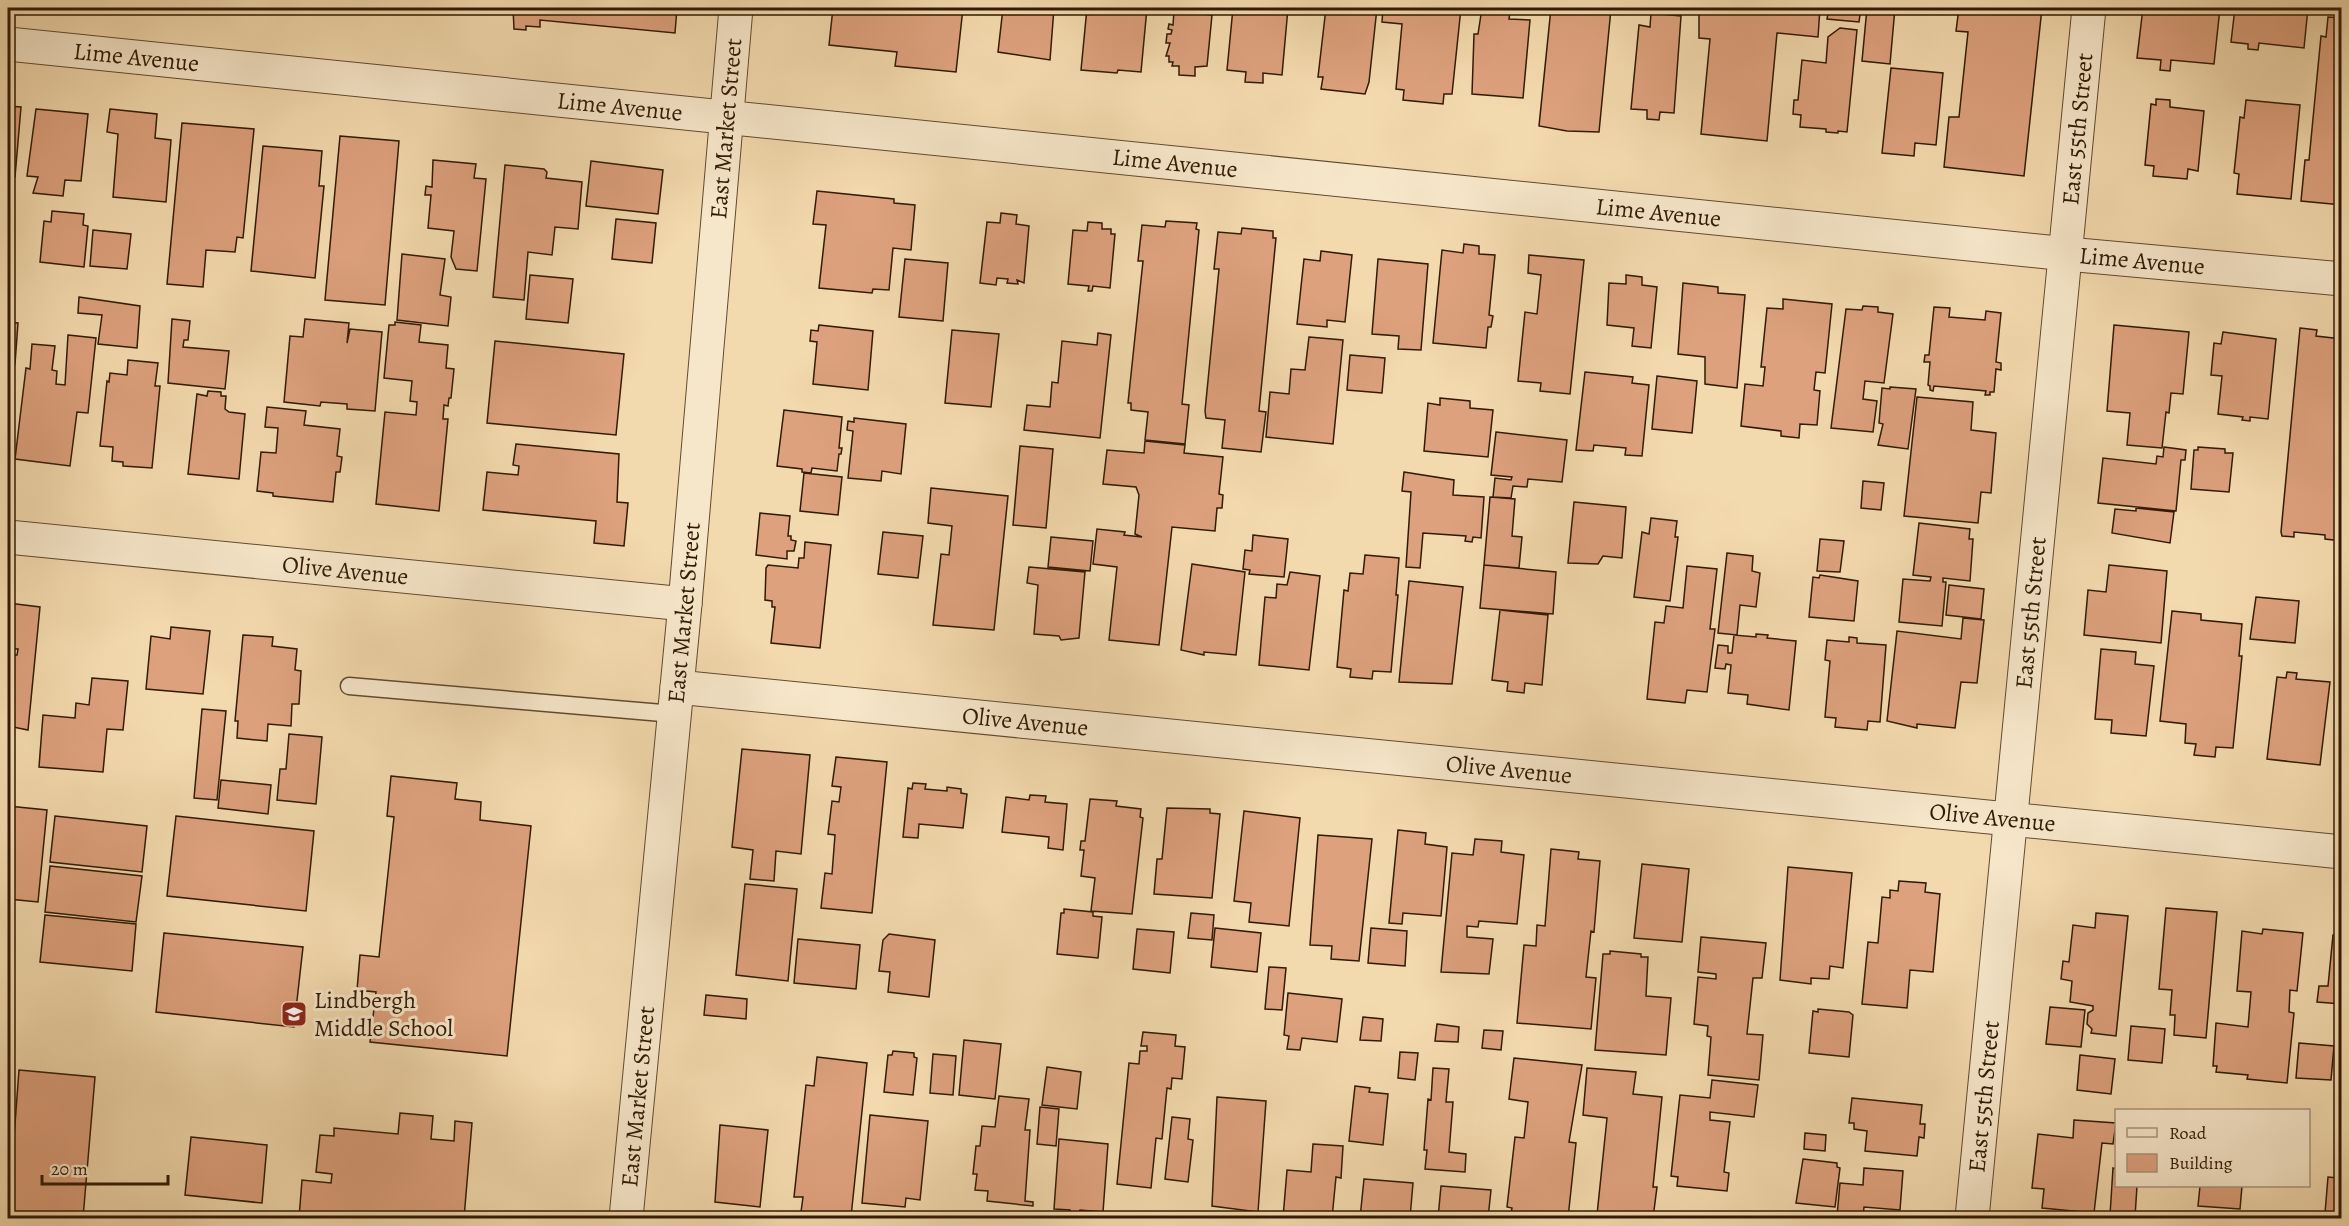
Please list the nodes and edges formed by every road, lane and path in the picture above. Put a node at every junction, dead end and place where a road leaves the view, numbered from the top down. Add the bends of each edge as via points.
1 (736, 8) edge
2 (2089, 8) edge
3 (8, 44) edge
4 (727, 118) junction
5 (2067, 254) junction
6 (2342, 279) edge
7 (8, 537) edge
8 (685, 604) junction
9 (349, 686) dead end
10 (675, 700) junction
11 (2010, 820) junction
12 (2342, 852) edge
13 (626, 1218) edge
14 (1972, 1218) edge

1 - 4 street, East Market Street
2 - 5 street, East 55th Street
3 - 4 street, Lime Avenue
4 - 5 street, Lime Avenue
4 - 8 street, East Market Street
5 - 6 street, Lime Avenue
5 - 11 street, East 55th Street
7 - 8 street, Olive Avenue
8 - 10 street, East Market Street
9 - 10 lane
10 - 11 street, Olive Avenue
10 - 13 street, East Market Street
11 - 12 street, Olive Avenue
11 - 14 street, East 55th Street

